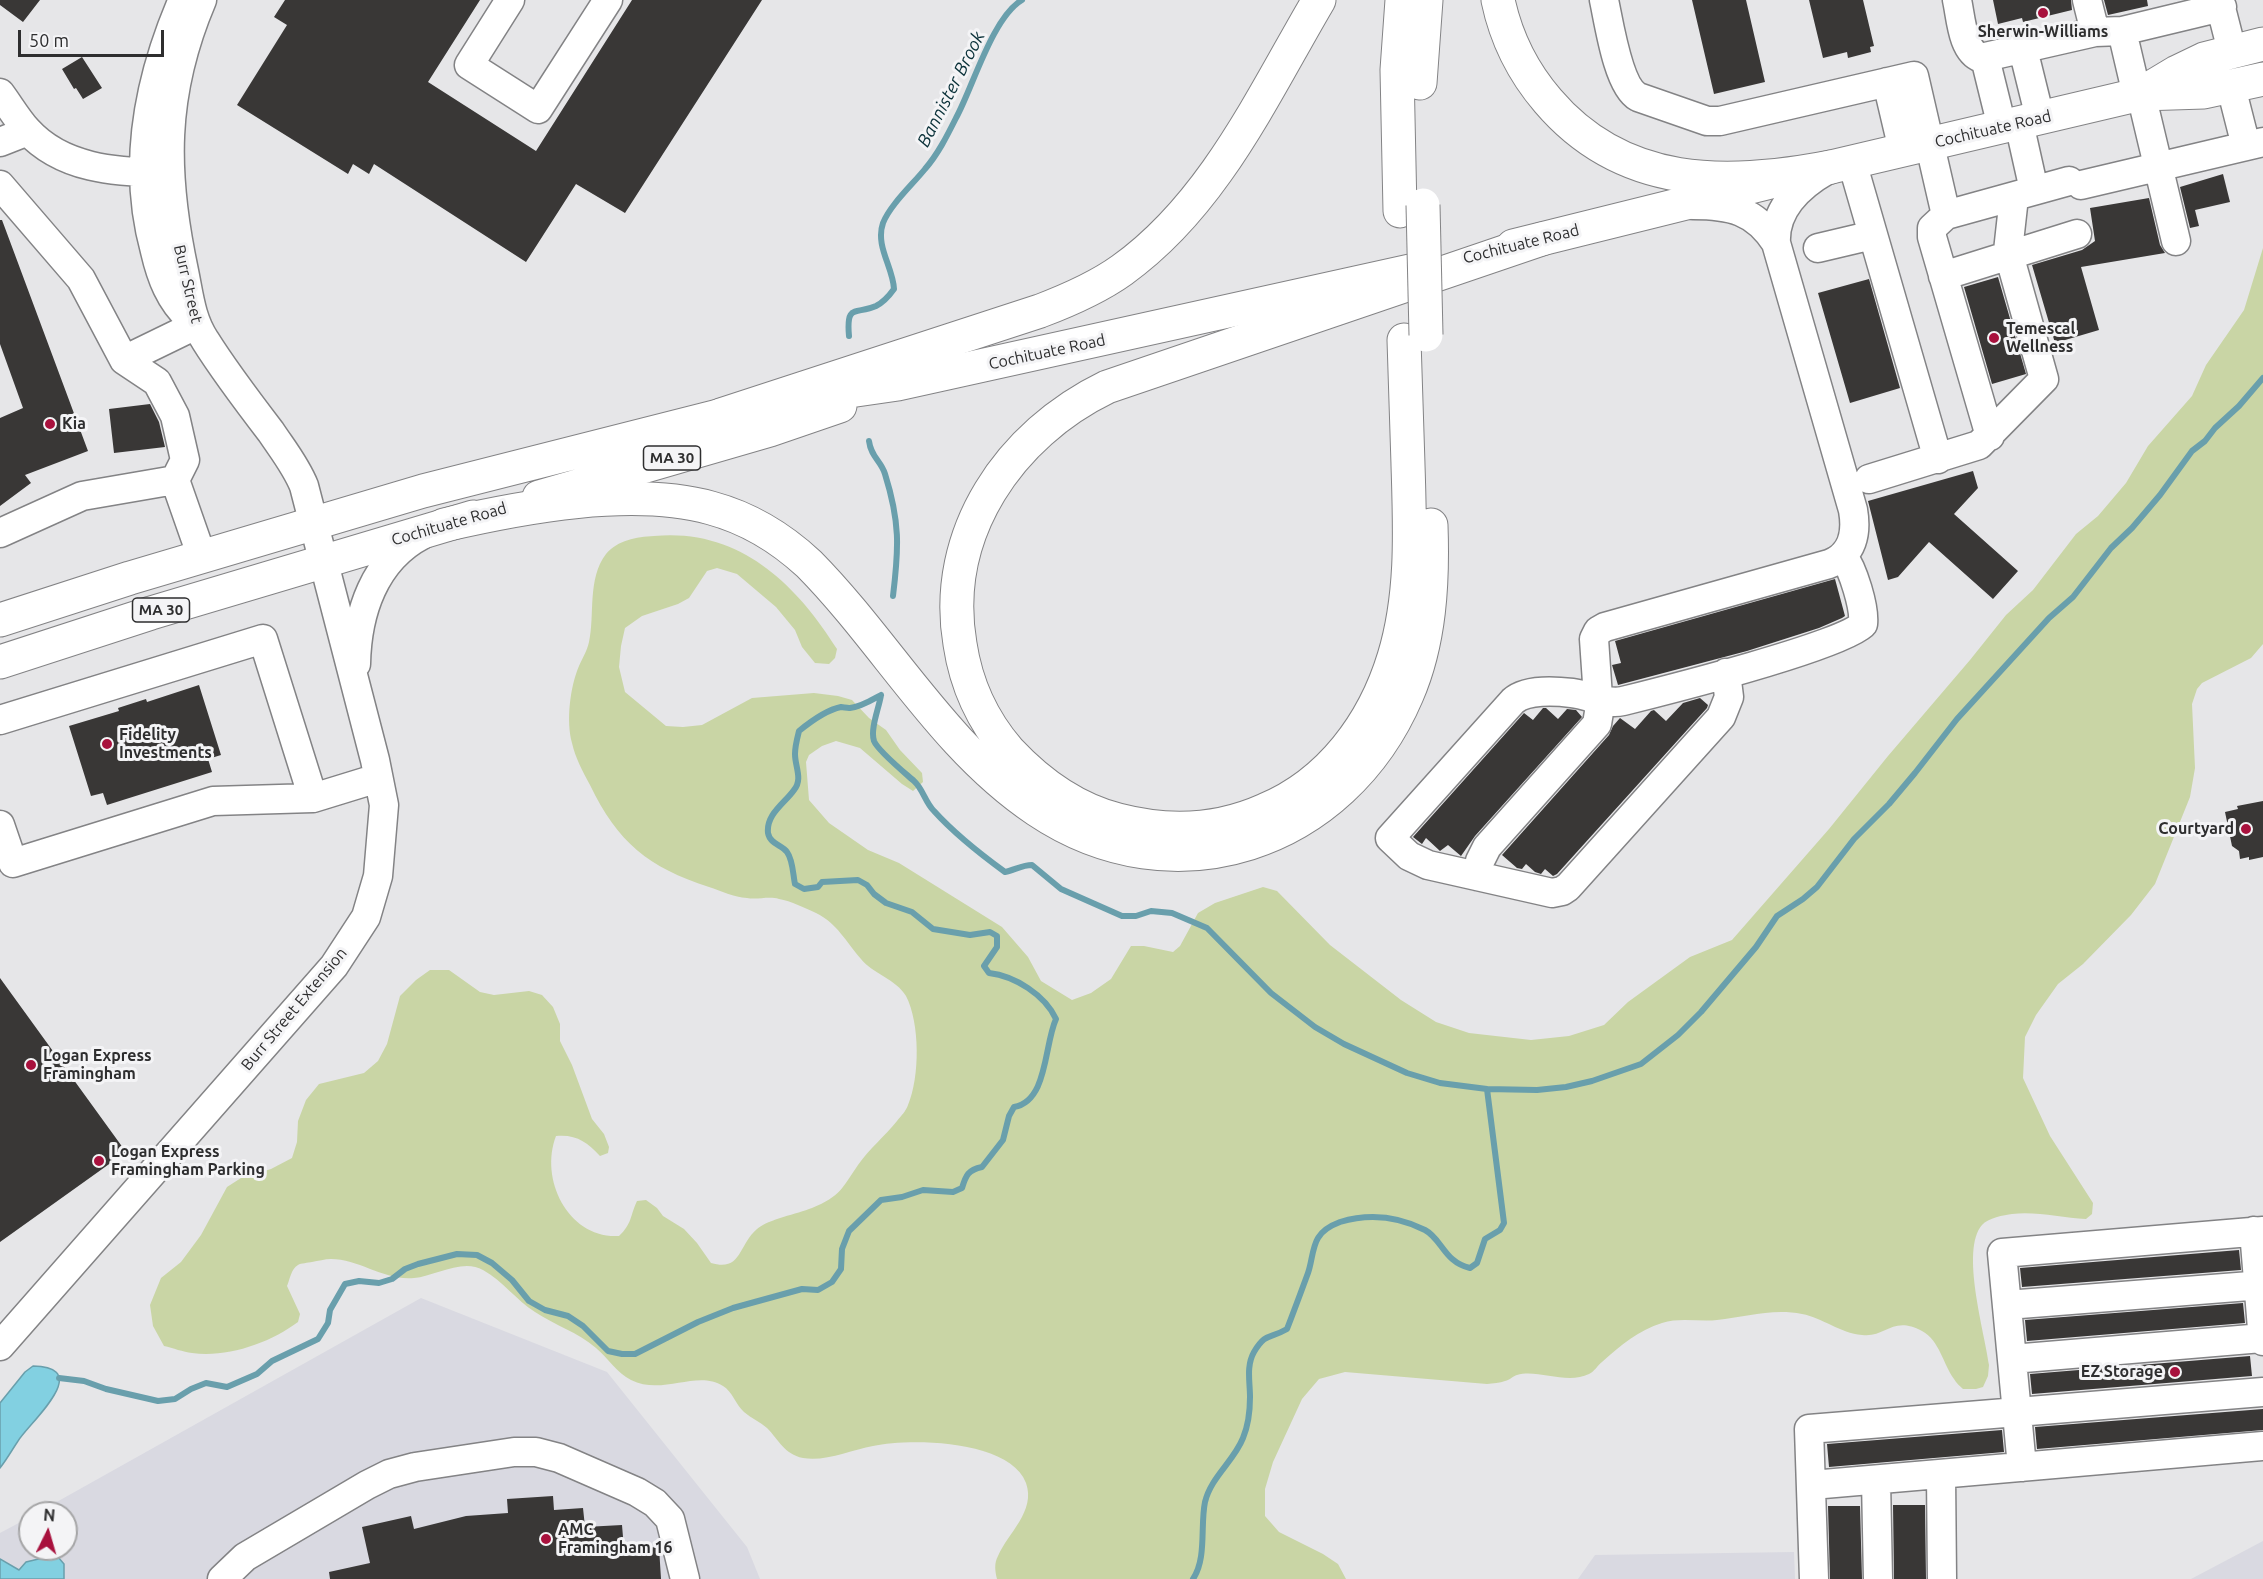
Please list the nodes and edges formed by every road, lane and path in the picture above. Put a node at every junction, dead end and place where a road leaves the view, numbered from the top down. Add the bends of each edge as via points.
1 (183, 0) edge
2 (202, 0) edge
3 (510, 0) edge
4 (608, 0) edge
5 (1319, 0) edge
6 (1402, 0) edge
7 (1426, 0) edge
8 (1498, 0) edge
9 (1604, 0) edge
10 (1957, 0) edge
11 (2087, 0) edge
12 (2220, 3) edge
13 (2108, 31) junction
14 (2248, 47) edge
15 (2023, 49) junction
16 (1985, 58) junction
17 (2263, 79) edge
18 (1887, 82) junction
19 (2231, 87) junction
20 (0, 93) edge
21 (2139, 94) junction
22 (2020, 122) junction
23 (28, 131) junction
24 (0, 142) edge
25 (2254, 144) edge
26 (1916, 147) junction
27 (1842, 165) junction
28 (2158, 167) junction
29 (157, 173) junction
30 (0, 185) edge
31 (2024, 194) junction
32 (1676, 206) junction
33 (1411, 208) junction
34 (1946, 215) junction
35 (2077, 234) dead end
36 (1873, 235) junction
37 (1542, 239) junction
38 (2176, 242) dead end
39 (1776, 243) junction
40 (1818, 248) dead end
41 (2009, 257) junction
42 (1943, 276) junction
43 (195, 325) junction
44 (1415, 337) junction
45 (124, 360) junction
46 (898, 384) junction
47 (722, 414) junction
48 (1990, 436) junction
49 (1938, 459) junction
50 (1869, 479) dead end
51 (175, 480) junction
52 (313, 523) junction
53 (444, 525) junction
54 (0, 533) edge
55 (1844, 556) junction
56 (202, 557) junction
57 (323, 560) junction
58 (2, 613) edge
59 (0, 662) edge
60 (1726, 673) junction
61 (357, 696) junction
62 (1598, 699) junction
63 (0, 720) edge
64 (378, 778) junction
65 (313, 798) junction
66 (0, 825) edge
67 (1477, 876) junction
68 (2259, 1231) edge
69 (2261, 1285) edge
70 (2007, 1305) junction
71 (2263, 1339) edge
72 (0, 1346) edge
73 (2012, 1359) junction
74 (2263, 1392) edge
75 (2016, 1413) junction
76 (2263, 1446) edge
77 (2022, 1467) junction
78 (1941, 1474) junction
79 (1876, 1480) junction
80 (1812, 1485) junction
81 (222, 1579) edge
82 (685, 1579) edge
83 (1814, 1579) edge
84 (1878, 1579) edge
85 (1942, 1579) edge

1 - 29 street via 163,48 151,98 144,147
2 - 29 street via 187,41 175,90 169,142
3 - 4 street via 469,65 538,110
5 - 47 main road via 1207,186 1159,240 1121,271 1090,290 1041,311
6 - 33 main road via 1397,70
7 - 33 main road
8 - 27 main road via 1512,47 1535,85 1564,119 1613,154 1646,168 1696,178 1759,178
9 - 18 street via 1628,90 1707,122
10 - 16 street via 1970,51
11 - 13 street
12 - 13 street
12 - 14 street
13 - 15 street
13 - 21 street
14 - 21 main road, Cochituate Road / MA 30 via 2189,65
15 - 16 street
15 - 22 street
16 - 22 street
17 - 19 main road, Cochituate Road / MA 30
18 - 26 street
18 - 26 street via 1914,76
19 - 21 main road, Cochituate Road / MA 30
19 - 25 street
20 - 23 street
21 - 22 main road, Cochituate Road / MA 30
21 - 28 street
22 - 26 main road, Cochituate Road / MA 30
22 - 31 street
23 - 24 street
23 - 29 street via 66,158 85,165
25 - 28 street
26 - 27 main road, Cochituate Road / MA 30
26 - 34 street
27 - 32 main road, Cochituate Road / MA 30
27 - 36 street
27 - 39 street via 1805,184 1787,203 1778,220
28 - 31 street
28 - 38 street
29 - 43 street, Burr Street via 176,234
30 - 45 street via 81,279
31 - 34 street
31 - 41 street via 2007,244
32 - 37 main road, Cochituate Road / MA 30
32 - 39 street via 1703,205 1744,212 1760,223
33 - 44 main road, bridge
34 - 42 street via 1934,224 1931,232
35 - 41 street
36 - 40 street
36 - 49 street
37 - 44 main road via 1107,387 1066,410 1016,454 989,490 970,532 959,574 957,619 964,666 980,708 1000,740 1038,779 1076,803 1113,819 1153,828 1198,828 1233,822 1273,807 1311,783 1346,749 1371,712 1386,678 1395,655 1405,603
37 - 46 main road, Cochituate Road / MA 30
39 - 55 street via 1853,510 1853,541
41 - 42 street
41 - 48 street via 2044,379
42 - 48 street
43 - 45 street
43 - 52 street, Burr Street via 296,470
44 - 53 main road via 1432,568 1426,625 1413,680 1385,738 1341,791 1285,829 1224,850 1178,854 1136,850 1078,832 1036,809 965,747 809,564 771,534 738,517 693,504 638,499 551,506
45 - 51 street via 157,382 175,416 185,460
46 - 47 main road, Cochituate Road / MA 30 via 792,399
46 - 53 main road, Cochituate Road / MA 30 via 770,430
47 - 52 main road, Cochituate Road / MA 30
48 - 49 street via 1973,448
49 - 50 street
51 - 54 street via 82,496
51 - 56 street
52 - 56 main road, Cochituate Road / MA 30
52 - 57 street, Burr Street
53 - 57 main road, Cochituate Road / MA 30
53 - 61 street via 398,551 370,592 357,640
55 - 60 street via 1863,614 1863,624 1857,631 1809,650
55 - 62 street via 1829,564 1602,628 1594,639
56 - 58 main road, Cochituate Road / MA 30
57 - 59 main road, Cochituate Road / MA 30
57 - 61 street, Burr Street Extension
60 - 62 street via 1623,702
60 - 67 street via 1730,696 1721,717 1566,889 1552,893
61 - 64 street, Burr Street Extension
62 - 67 street via 1597,724 1487,847
62 - 67 street via 1571,693 1532,693 1517,698 1390,838 1422,863
63 - 65 street via 263,639
64 - 65 street
64 - 72 street, Burr Street Extension via 384,805 378,876 366,917 343,954
65 - 66 street via 213,801 12,863
68 - 69 street
68 - 70 street via 2002,1253
69 - 70 street
69 - 71 street
70 - 73 street
71 - 73 street
73 - 75 street
74 - 75 street
75 - 77 street
75 - 80 street via 1809,1430
76 - 77 street
77 - 78 street
78 - 79 street
78 - 85 street
79 - 80 street
79 - 84 street
80 - 83 street
81 - 82 street via 245,1557 389,1474 514,1452 536,1452 559,1458 655,1503 670,1519

